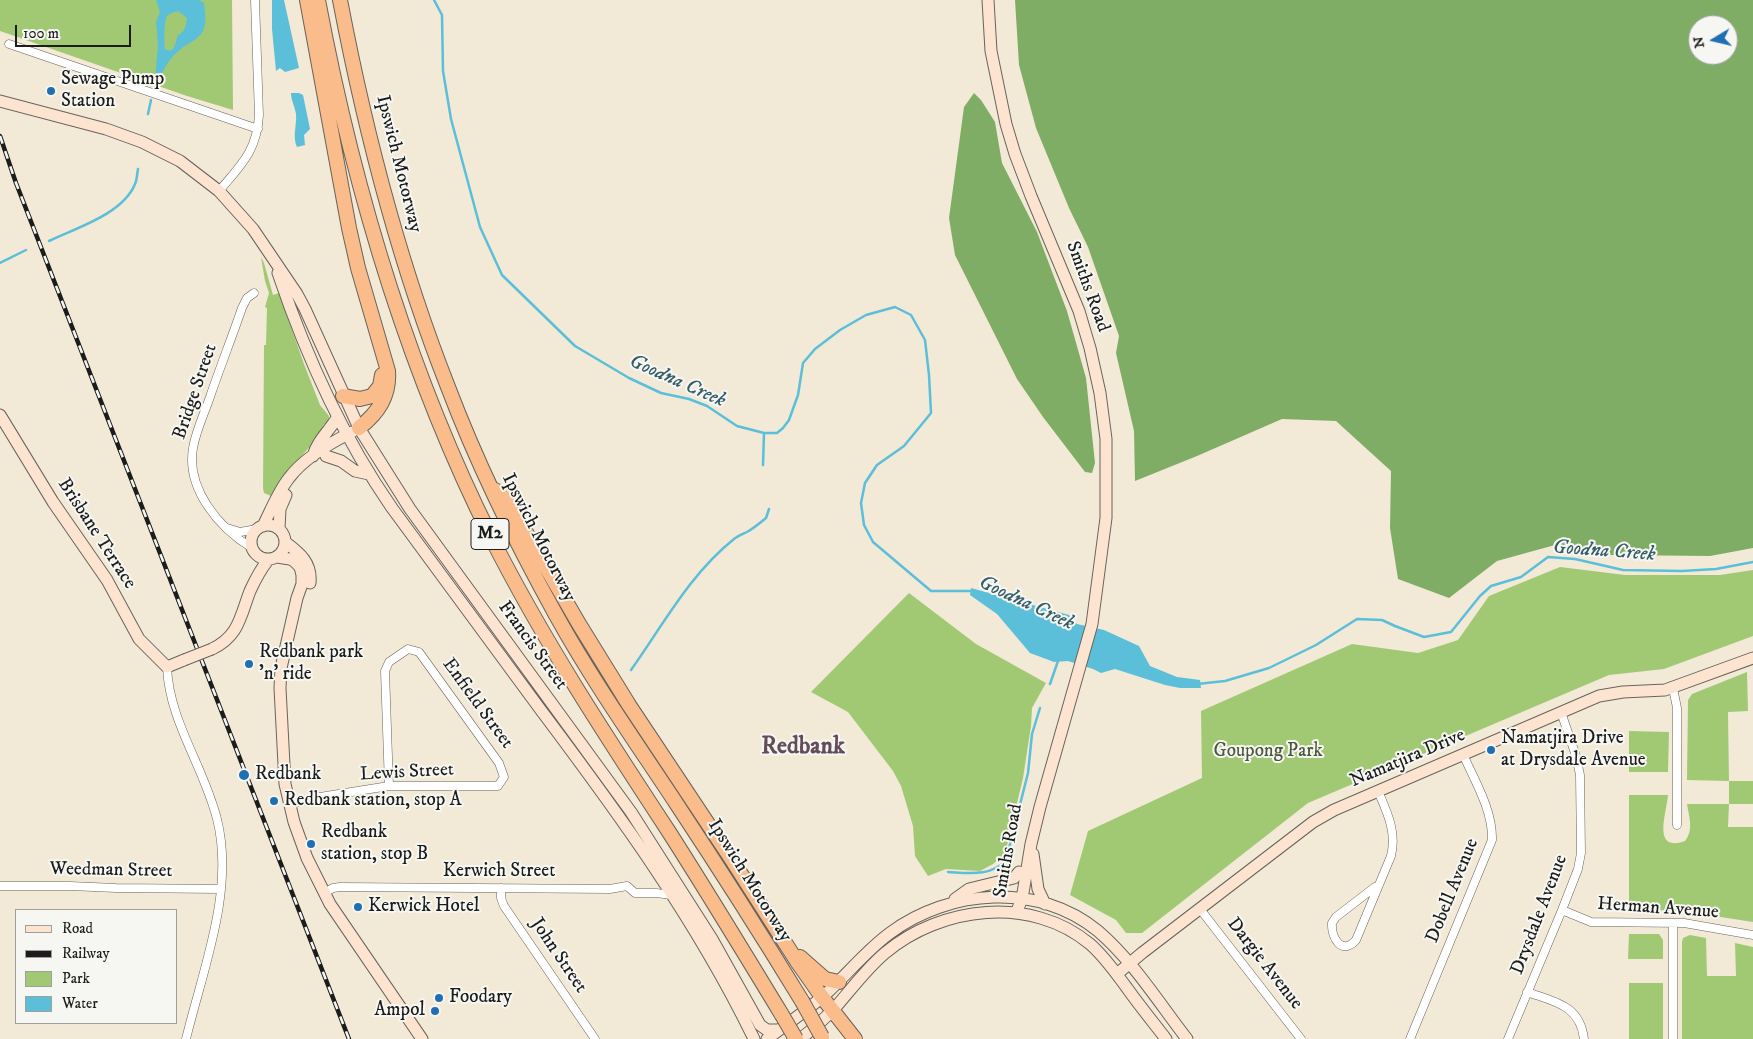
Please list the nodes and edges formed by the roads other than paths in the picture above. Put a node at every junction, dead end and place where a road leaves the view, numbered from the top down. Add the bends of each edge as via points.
1 (255, 0) edge
2 (307, 0) edge
3 (318, 0) edge
4 (340, 0) edge
5 (988, 0) edge
6 (9, 44) dead end
7 (2, 102) edge
8 (258, 129) junction
9 (219, 191) junction
10 (275, 264) junction
11 (254, 293) dead end
12 (377, 335) junction
13 (343, 396) junction
14 (0, 415) edge
15 (338, 418) junction
16 (359, 428) junction
17 (348, 438) junction
18 (313, 456) junction
19 (326, 456) junction
20 (369, 474) junction
21 (489, 485) junction
22 (227, 528) junction
23 (260, 528) junction
24 (279, 529) junction
25 (285, 542) junction
26 (253, 551) junction
27 (273, 558) junction
28 (251, 589) junction
29 (293, 618) junction
30 (1753, 658) edge
31 (167, 667) junction
32 (1076, 671) junction
33 (1673, 688) junction
34 (1561, 712) junction
35 (1463, 754) junction
36 (389, 786) junction
37 (498, 786) joint
38 (1378, 791) junction
39 (289, 804) junction
40 (1677, 825) dead end
41 (1031, 844) junction
42 (1019, 872) junction
43 (0, 886) edge
44 (1378, 886) junction
45 (501, 888) junction
46 (221, 889) junction
47 (324, 894) junction
48 (672, 896) junction
49 (1019, 898) junction
50 (949, 903) junction
51 (1045, 904) junction
52 (1200, 909) junction
53 (1562, 910) junction
54 (1016, 913) junction
55 (1673, 923) junction
56 (1753, 935) edge
57 (789, 950) junction
58 (1129, 964) junction
59 (1117, 974) junction
60 (839, 982) junction
61 (1527, 992) junction
62 (822, 997) junction
63 (832, 1010) junction
64 (779, 1030) junction
65 (823, 1038) edge
66 (186, 1039) edge
67 (422, 1039) edge
68 (595, 1039) edge
69 (754, 1039) edge
70 (767, 1039) edge
71 (798, 1039) edge
72 (855, 1039) edge
73 (1166, 1039) edge
74 (1187, 1039) edge
75 (1301, 1039) edge
76 (1410, 1039) edge
77 (1508, 1039) edge
78 (1584, 1039) edge
79 (1673, 1039) edge

1 - 8 street
2 - 12 highway via 349,228
3 - 71 highway, M2, bridge via 344,129 375,242 404,334 466,486 565,671
4 - 21 highway, Ipswich Motorway / M2 via 365,116 404,262 448,388
5 - 32 main road, Smiths Road via 991,51 1006,124 1031,196 1079,311 1100,393 1106,439 1105,526 1095,594
6 - 8 street
7 - 9 main road, Francis Street via 106,129 142,142 180,162
8 - 9 street via 246,160
9 - 10 main road, Francis Street via 253,229
10 - 13 main road, Francis Street via 305,310
10 - 15 main road, Francis Street via 313,366
11 - 22 street, Bridge Street via 242,308 193,448 192,464 198,486 208,506
12 - 13 highway via 382,372 378,390 365,399
12 - 16 highway via 387,365 388,389 377,412
13 - 16 main road, Francis Street
14 - 31 main road, Brisbane Terrace via 53,502 107,580 140,639
15 - 17 main road, Francis Street
15 - 18 main road via 316,445
16 - 17 main road
16 - 64 main road, Francis Street via 410,509 631,812 712,939 760,1025 767,1030
17 - 18 main road
17 - 19 main road
17 - 20 main road, Francis Street
18 - 23 main road via 288,479
19 - 20 main road via 355,471
19 - 24 main road via 302,474 289,490 281,506
20 - 48 main road, Francis Street via 611,805
21 - 57 highway via 506,498 600,659
21 - 65 highway, Ipswich Motorway / M2, bridge via 576,650 740,901
22 - 23 street via 240,532
22 - 26 street, Bridge Street
23 - 24 main road via 269,525
23 - 26 main road via 251,538
24 - 25 main road
25 - 27 main road via 284,548
25 - 29 main road via 303,557 310,572 304,600
26 - 27 main road via 263,559
26 - 28 main road
27 - 28 main road
27 - 29 main road via 290,559 302,571
28 - 31 main road, bridge via 234,633 212,649
29 - 39 main road via 281,668 280,688
30 - 33 main road, Namatjira Drive
31 - 46 street via 178,717 217,818 223,856
32 - 41 main road, Smiths Road
32 - 42 main road, Smiths Road via 1032,812
33 - 34 main road, Namatjira Drive via 1606,694
33 - 40 street via 1677,708
34 - 35 main road, Namatjira Drive
34 - 53 street, Drysdale Avenue via 1576,756 1582,788 1581,853
35 - 38 main road, Namatjira Drive
35 - 76 street, Dobell Avenue via 1488,814 1492,840
36 - 37 street, Lewis Street
36 - 37 street, Enfield Street via 385,671 389,662 408,649 419,652 499,763 504,777
36 - 39 street, Lewis Street
38 - 44 street via 1390,819 1393,840 1391,856
38 - 52 main road, Namatjira Drive via 1313,822
39 - 47 main road via 305,853
41 - 49 main road, Smiths Road
41 - 51 main road via 1038,889
42 - 49 main road, Smiths Road
42 - 50 main road via 1014,878 968,889
43 - 46 street, Weedman Street
44 - 44 street via 1356,940 1342,946 1333,937 1332,923
45 - 47 street, Kerwich Street via 340,887
45 - 48 street, Kerwich Street via 610,889 627,886 635,893 656,892
45 - 68 street, John Street via 504,906
46 - 66 street
47 - 67 main road
48 - 69 main road, Francis Street
49 - 50 main road via 990,897
49 - 51 main road
49 - 54 main road, Smiths Road
50 - 60 main road via 913,918 888,934
51 - 58 main road via 1083,920
52 - 58 main road, Namatjira Drive
52 - 75 street, Dargie Avenue
53 - 55 street, Herman Avenue via 1591,922
53 - 61 street, Drysdale Avenue
54 - 59 main road via 1053,923 1078,935 1102,955
54 - 63 main road via 967,914 915,932 882,955
55 - 56 street, Herman Avenue
55 - 79 street
57 - 60 highway via 825,980
57 - 62 highway
58 - 59 main road, Namatjira Drive
58 - 74 main road
59 - 73 main road
60 - 62 main road
61 - 77 street, Drysdale Avenue
61 - 78 street via 1571,1010 1580,1020
62 - 63 highway
62 - 64 main road
63 - 71 main road
63 - 72 highway
64 - 70 main road

